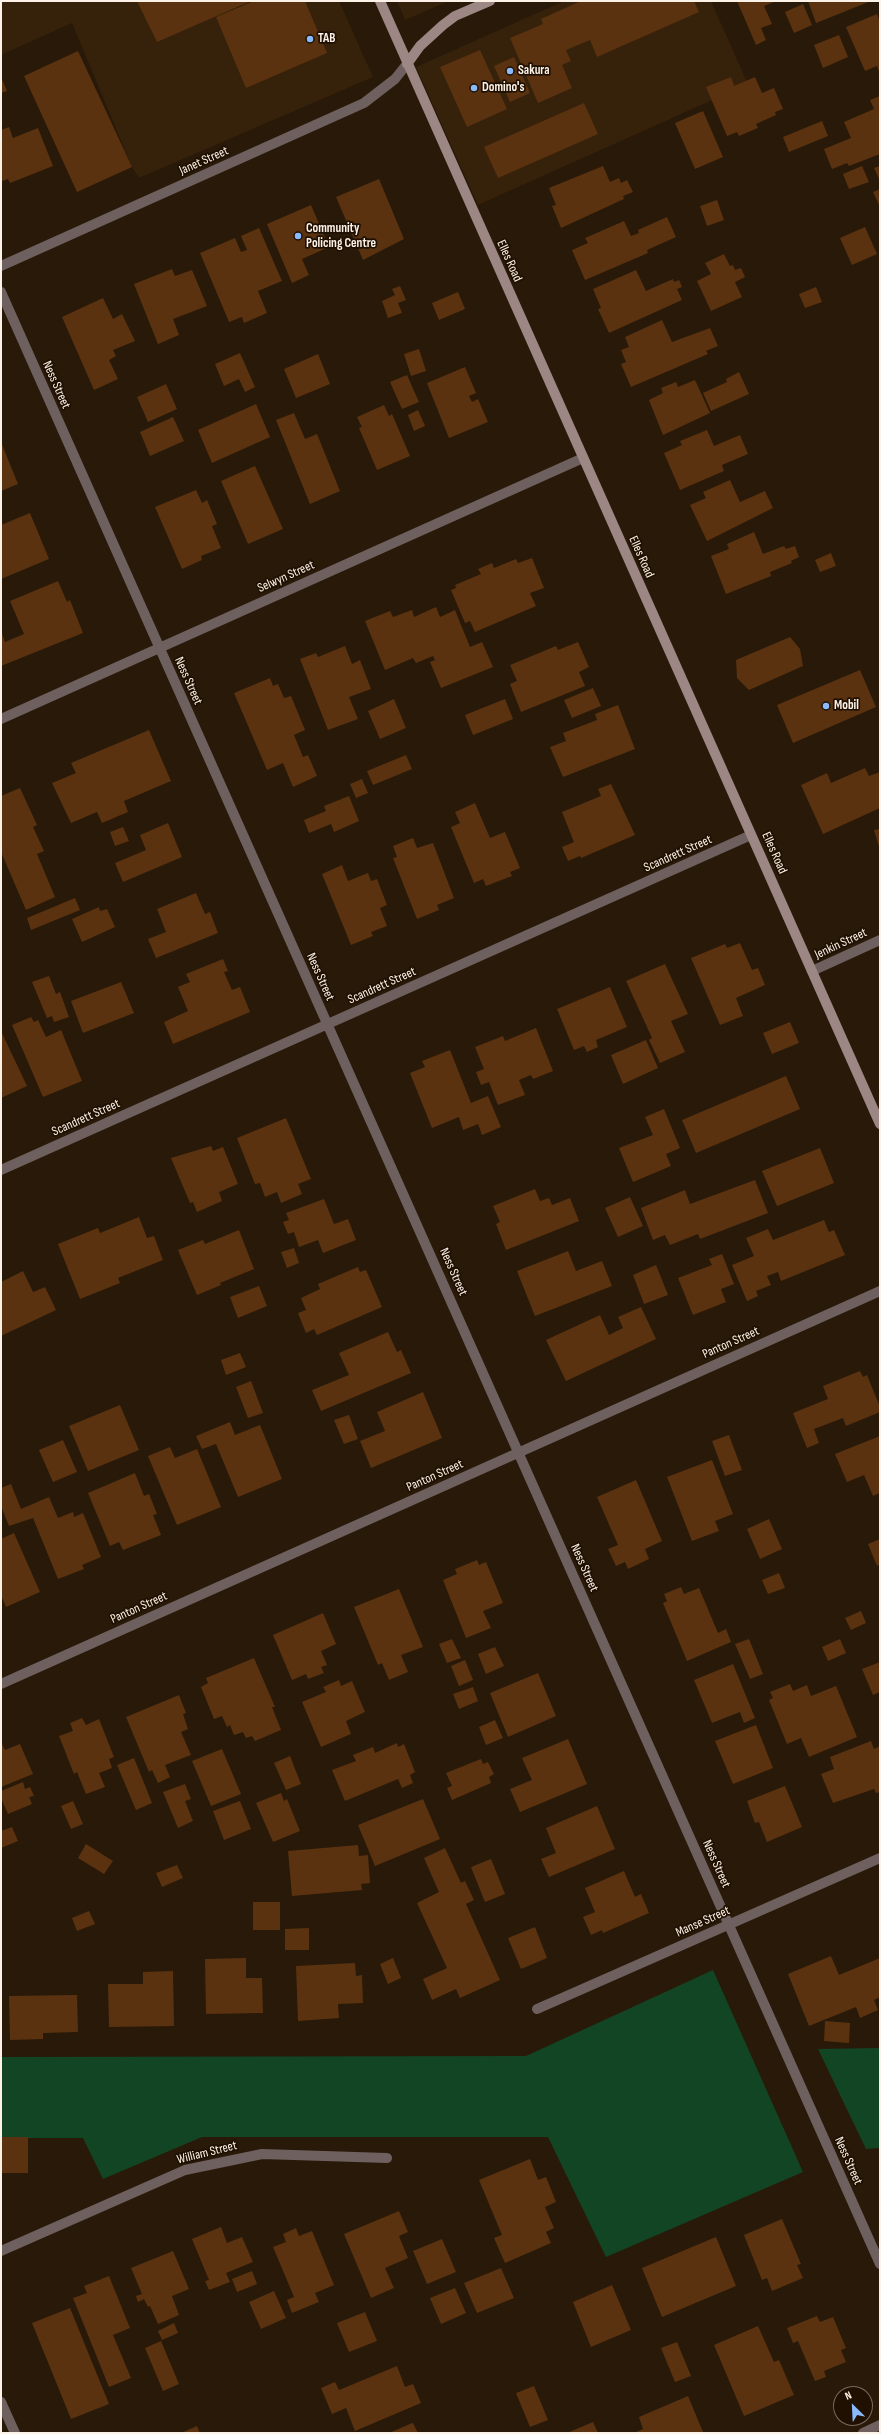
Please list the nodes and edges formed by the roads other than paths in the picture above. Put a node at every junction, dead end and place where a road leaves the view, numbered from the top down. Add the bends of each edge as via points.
1 (380, 1) edge
2 (490, 1) edge
3 (407, 64) junction
4 (1, 266) edge
5 (1, 292) edge
6 (583, 458) junction
7 (159, 648) junction
8 (1, 719) edge
9 (752, 836) junction
10 (880, 940) edge
11 (812, 972) junction
12 (328, 1025) junction
13 (880, 1124) edge
14 (1, 1170) edge
15 (880, 1291) edge
16 (518, 1452) junction
17 (1, 1684) edge
18 (880, 1858) edge
19 (729, 1925) junction
20 (537, 2009) dead end
21 (387, 2158) dead end
22 (1, 2251) edge
23 (880, 2264) edge
24 (1, 2402) edge
25 (880, 2425) edge
26 (15, 2433) edge
27 (863, 2433) edge

1 - 3 main road, Elles Road
2 - 3 main road via 455,16 443,25 420,46
3 - 4 street, Janet Street via 395,79 364,103
3 - 6 main road, Elles Road
5 - 7 street, Ness Street
6 - 7 street, Selwyn Street
6 - 9 main road, Elles Road
7 - 8 street, Selwyn Street
7 - 12 street, Ness Street
9 - 11 main road, Elles Road
9 - 12 street, Scandrett Street
10 - 11 street, Jenkin Street
11 - 13 main road, Elles Road
12 - 14 street, Scandrett Street
12 - 16 street, Ness Street
15 - 16 street, Panton Street
16 - 17 street, Panton Street
16 - 19 street, Ness Street
18 - 19 street, Manse Street
19 - 20 street, Manse Street
19 - 23 street, Ness Street
21 - 22 street, William Street via 262,2154 184,2170
24 - 26 street
25 - 27 street

